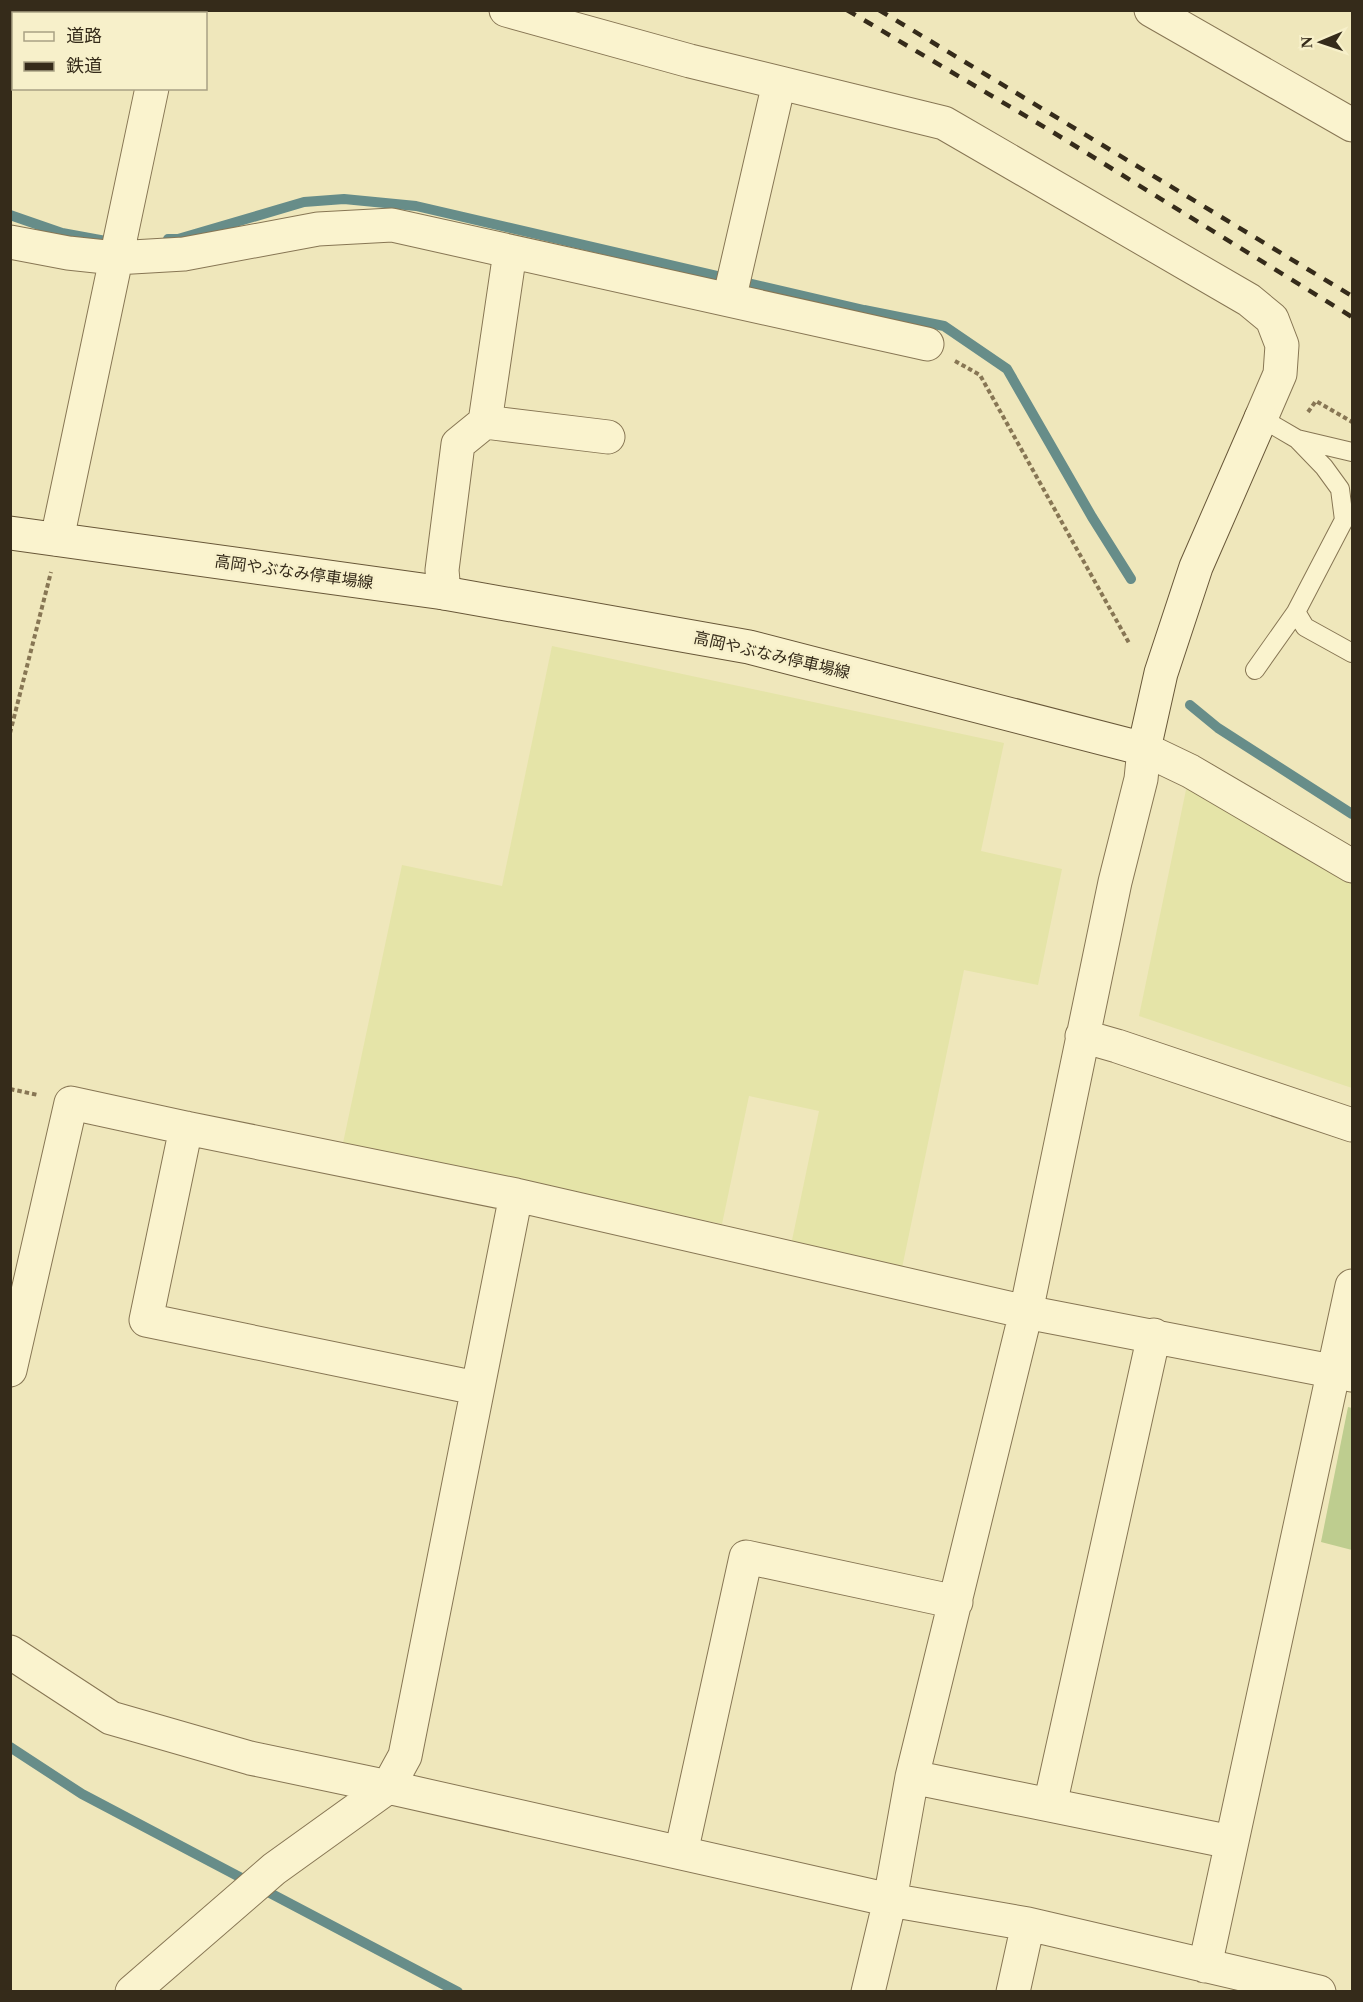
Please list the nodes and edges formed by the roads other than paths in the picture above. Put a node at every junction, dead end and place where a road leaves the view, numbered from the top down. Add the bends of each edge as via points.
1 (507, 10) edge
2 (1151, 10) edge
3 (779, 83) junction
4 (152, 90) edge
5 (1353, 125) edge
6 (10, 242) edge
7 (510, 252) junction
8 (115, 258) junction
9 (729, 300) junction
10 (927, 344) road end
11 (1261, 418) junction
12 (485, 422) junction
13 (608, 437) dead end
14 (1297, 439) junction
15 (1353, 452) edge
16 (10, 533) edge
17 (57, 539) junction
18 (444, 593) junction
19 (1296, 612) junction
20 (1353, 654) edge
21 (1255, 670) dead end
22 (1144, 749) junction
23 (1353, 866) edge
24 (1082, 1036) junction
25 (1353, 1125) edge
26 (186, 1128) junction
27 (516, 1195) junction
28 (1353, 1286) edge
29 (1026, 1312) junction
30 (1154, 1335) junction
31 (10, 1370) edge
32 (1344, 1373) edge
33 (476, 1388) junction
34 (956, 1602) junction
35 (10, 1652) edge
36 (912, 1777) junction
37 (388, 1787) junction
38 (1050, 1805) junction
39 (1231, 1842) junction
40 (681, 1853) junction
41 (890, 1900) junction
42 (1028, 1924) junction
43 (1205, 1966) junction
44 (132, 1992) edge
45 (868, 1992) edge
46 (1013, 1992) edge
47 (1319, 1992) edge

1 - 3 street
2 - 5 street
3 - 9 street
3 - 11 street via 944,123 1249,300 1272,319 1282,345 1280,374
4 - 8 street
6 - 8 street
7 - 8 street via 392,225 318,229 184,254
7 - 9 street
7 - 12 street
8 - 17 street
9 - 10 street
11 - 14 lane
11 - 22 street via 1196,567 1161,673
12 - 13 street
12 - 18 street via 458,444 442,570
14 - 15 lane
14 - 19 lane via 1340,489 1344,520
16 - 17 street, 高岡やぶなみ停車場線
17 - 18 street, 高岡やぶなみ停車場線
18 - 22 street, 高岡やぶなみ停車場線 via 749,647
19 - 20 lane via 1305,627
19 - 21 lane
22 - 23 street, 高岡やぶなみ停車場線 via 1190,771
22 - 24 street via 1141,779
24 - 25 street
24 - 29 street
26 - 27 street
26 - 31 street via 71,1103
26 - 33 street via 146,1320
27 - 29 street
27 - 33 street
28 - 32 street
29 - 30 street
29 - 34 street
30 - 32 street
30 - 38 street
32 - 39 street
33 - 37 street via 405,1756
34 - 36 street
34 - 40 street via 746,1557
35 - 37 street via 111,1718 250,1758
36 - 38 street
36 - 41 street
37 - 40 street
37 - 44 street via 274,1869
38 - 39 street
39 - 43 street
40 - 41 street
41 - 42 street
41 - 45 street
42 - 43 street
42 - 46 street
43 - 47 street

